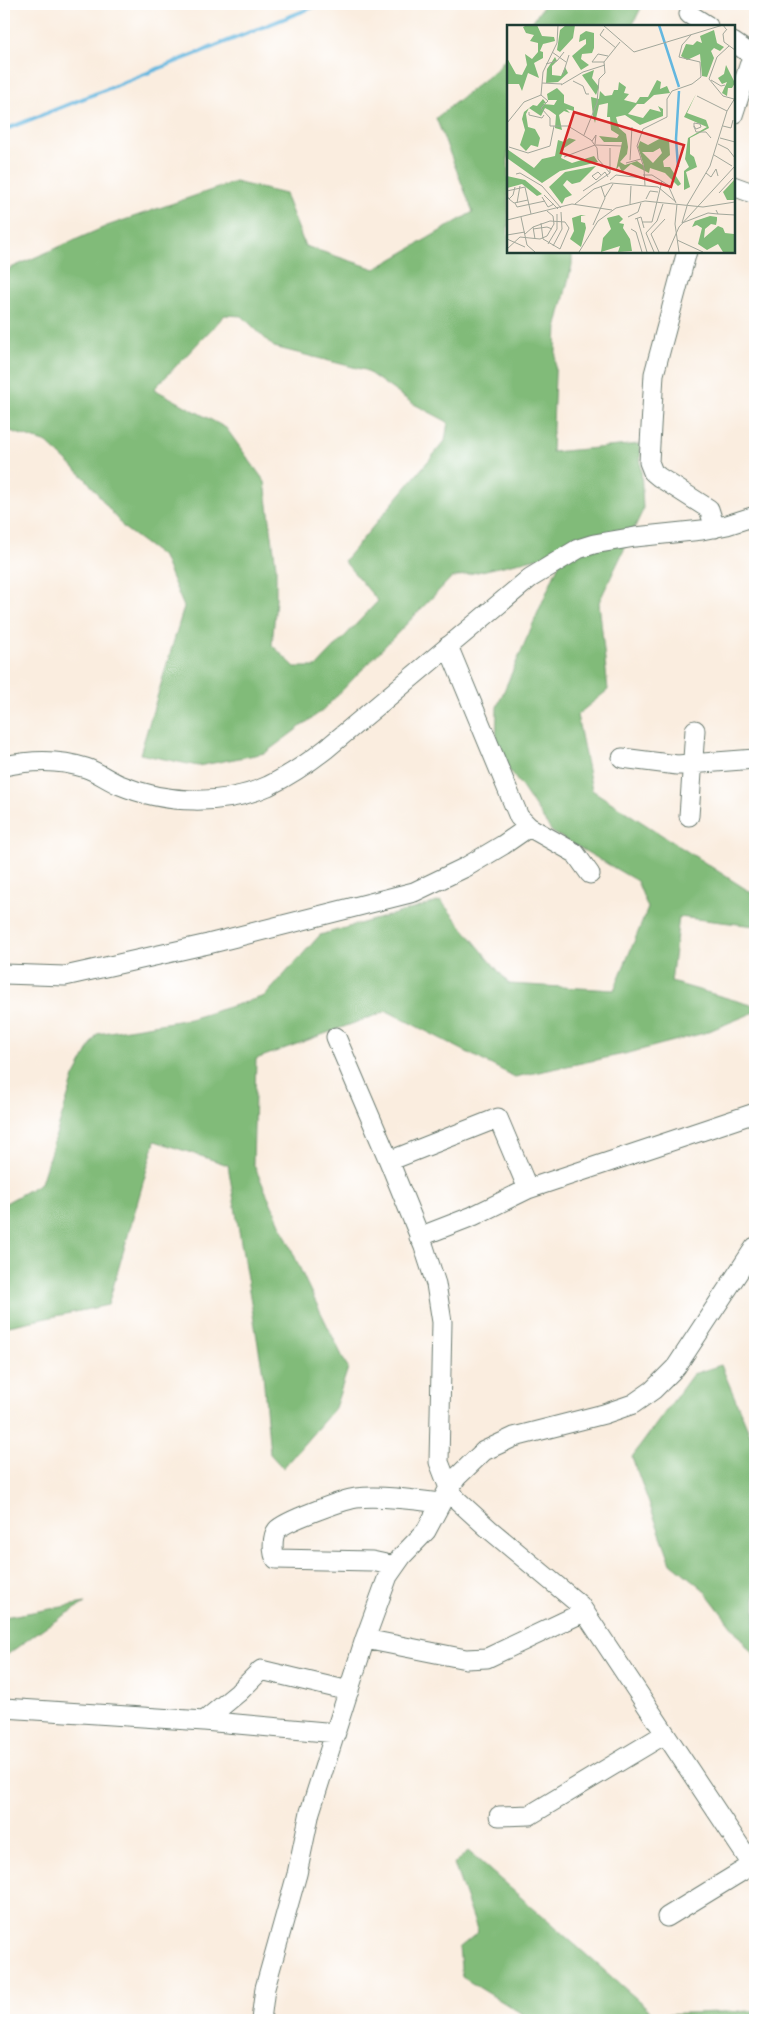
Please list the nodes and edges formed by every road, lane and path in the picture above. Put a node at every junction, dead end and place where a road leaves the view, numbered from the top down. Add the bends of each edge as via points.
1 (689, 14) dead end
2 (706, 25) edge
3 (734, 43) edge
4 (755, 56) edge
5 (734, 112) edge
6 (734, 186) edge
7 (755, 194) edge
8 (687, 252) edge
9 (755, 516) edge
10 (715, 528) junction
11 (448, 646) junction
12 (695, 730) dead end
13 (622, 758) dead end
14 (755, 759) edge
15 (692, 764) junction
16 (4, 766) edge
17 (688, 816) dead end
18 (529, 827) junction
19 (590, 874) dead end
20 (4, 974) edge
21 (336, 1037) dead end
22 (755, 1113) edge
23 (389, 1161) junction
24 (528, 1190) junction
25 (419, 1237) junction
26 (755, 1246) edge
27 (445, 1496) junction
28 (394, 1566) junction
29 (584, 1612) junction
30 (365, 1639) junction
31 (349, 1691) junction
32 (4, 1708) edge
33 (204, 1721) junction
34 (336, 1733) junction
35 (665, 1734) junction
36 (499, 1816) dead end
37 (754, 1867) edge
38 (667, 1917) dead end
39 (260, 2020) edge

1 - 2 street
3 - 4 street
4 - 5 street
6 - 7 street
8 - 10 street via 654,374 648,462 659,477 709,509
9 - 10 street
10 - 11 street via 636,537 578,549 530,578
11 - 16 street via 326,749 290,774 249,793 210,799 174,798 120,785 87,768 56,761
11 - 18 street via 519,817
12 - 15 street
13 - 15 street
14 - 15 street
15 - 17 street
18 - 19 street via 575,853
18 - 20 street via 466,867 414,892 65,976
21 - 23 street
22 - 24 street
23 - 24 street via 498,1118
23 - 25 street
24 - 25 street
25 - 27 street via 436,1284 442,1322 439,1462
26 - 27 street via 676,1367 653,1390 632,1404 514,1437 484,1451 458,1477
27 - 28 street via 426,1530
27 - 28 street via 351,1499 297,1520 275,1533 273,1551 276,1560 372,1561
27 - 29 street via 456,1499 580,1605
28 - 30 street
29 - 30 street via 487,1658 466,1659
29 - 35 street
30 - 31 street
31 - 33 street via 261,1670
31 - 34 street
32 - 33 street
33 - 34 street
34 - 39 street via 310,1812 297,1874 265,1988
35 - 36 street via 530,1814
35 - 37 street
37 - 38 street

